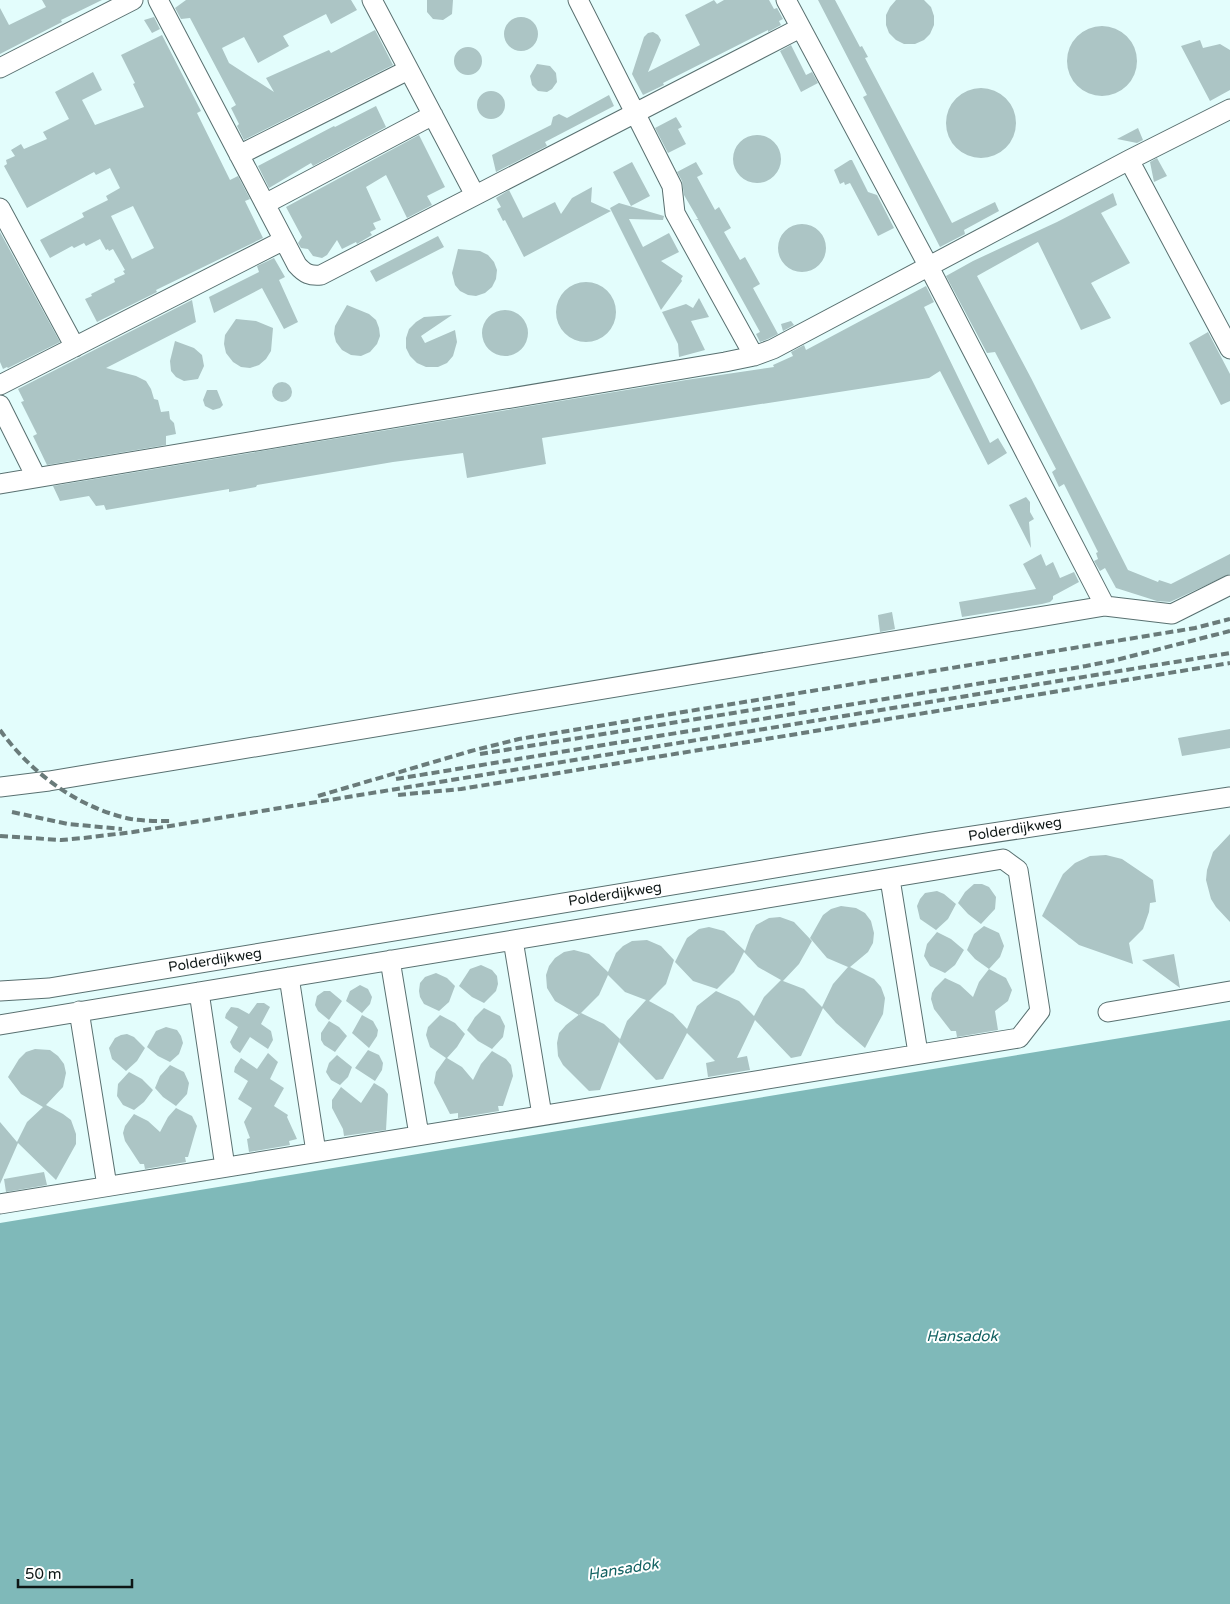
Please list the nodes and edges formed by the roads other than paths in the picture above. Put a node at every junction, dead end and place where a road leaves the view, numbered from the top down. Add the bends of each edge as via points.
1 (133, 0) edge
2 (158, 0) edge
3 (372, 0) edge
4 (578, 0) edge
5 (786, 0) edge
6 (800, 28) junction
7 (0, 68) edge
8 (408, 70) junction
9 (1230, 109) edge
10 (636, 112) junction
11 (433, 115) junction
12 (239, 155) junction
13 (1129, 160) junction
14 (475, 195) junction
15 (265, 204) junction
16 (0, 208) edge
17 (284, 240) junction
18 (930, 267) junction
19 (75, 347) junction
20 (1230, 349) edge
21 (754, 356) junction
22 (0, 385) edge
23 (0, 405) edge
24 (36, 477) junction
25 (0, 484) edge
26 (1230, 585) edge
27 (1105, 606) junction
28 (0, 788) edge
29 (1230, 797) edge
30 (890, 878) junction
31 (513, 940) junction
32 (390, 960) junction
33 (289, 977) junction
34 (0, 991) edge
35 (199, 992) junction
36 (1230, 992) edge
37 (79, 1011) junction
38 (1108, 1012) dead end
39 (0, 1025) edge
40 (918, 1053) junction
41 (542, 1115) junction
42 (419, 1135) junction
43 (316, 1152) junction
44 (225, 1167) junction
45 (107, 1186) junction
46 (0, 1204) edge

1 - 7 street
2 - 12 street
3 - 8 street
4 - 10 street
5 - 6 street
6 - 10 street
6 - 18 street
8 - 11 street
8 - 12 street
9 - 13 street
10 - 14 street
10 - 21 street via 672,186 675,213
11 - 14 street
11 - 15 street
12 - 15 street
13 - 18 street
13 - 20 street
14 - 17 street via 321,275 304,273
15 - 17 street
16 - 19 street
17 - 19 street
18 - 21 street
18 - 27 street
19 - 22 street
21 - 24 street
23 - 24 street
24 - 25 street
26 - 27 street via 1172,614
27 - 28 street
29 - 34 street, Polderdijkweg via 922,843 49,988
30 - 31 street
30 - 40 street
30 - 40 street via 1003,859 1018,870 1040,1011 1018,1038
31 - 32 street
31 - 41 street
32 - 33 street
32 - 42 street
33 - 35 street
33 - 43 street
35 - 37 street
35 - 44 street
36 - 38 street
37 - 39 street
37 - 45 street
40 - 41 street
41 - 42 street
42 - 43 street
43 - 44 street
44 - 45 street
45 - 46 street

